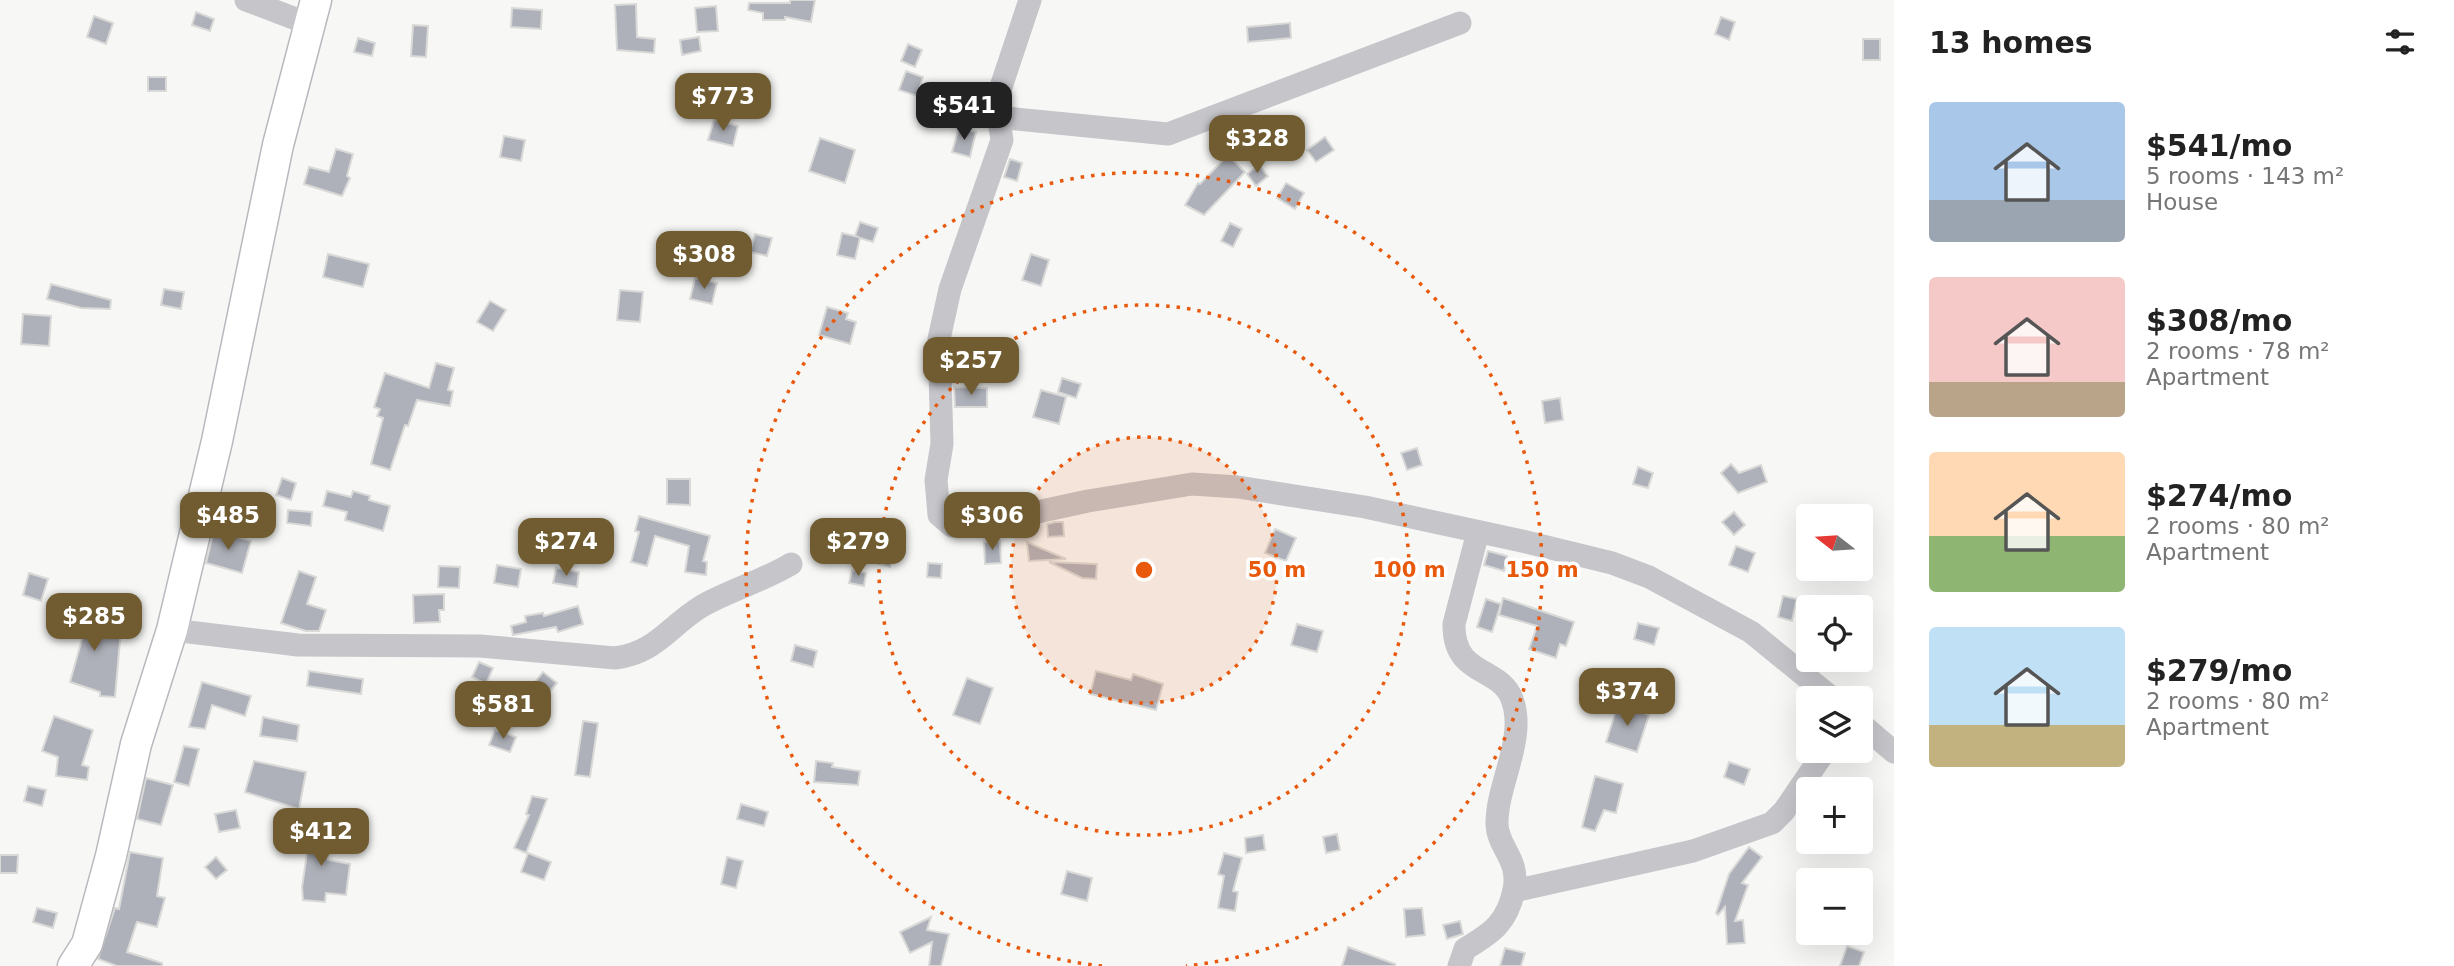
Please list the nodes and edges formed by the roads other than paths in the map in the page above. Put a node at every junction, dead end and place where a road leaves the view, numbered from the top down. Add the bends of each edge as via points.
1 (246, 0) edge
2 (1030, 0) edge
3 (312, 12) edge
4 (1461, 23) dead end
5 (996, 117) junction
6 (1478, 532) junction
7 (791, 564) dead end
8 (172, 630) junction
9 (1817, 686) edge
10 (1873, 734) edge
11 (1894, 752) edge
12 (1817, 763) edge
13 (1514, 891) junction
14 (73, 966) edge
15 (1459, 966) edge

1 - 3 street
2 - 5 street via 996,102
3 - 8 main road via 278,145 217,441
4 - 5 street via 1168,134
5 - 6 street via 1002,140 950,289 939,339 942,444 936,481 939,514 952,526 1192,484 1311,498
6 - 9 street via 1649,577 1751,632
6 - 13 street via 1454,638 1465,661 1512,698 1512,748 1497,827 1514,869
7 - 8 street via 704,605 635,656 481,646 298,645
8 - 14 main road via 136,744 87,944
10 - 11 street
12 - 13 street via 1784,811 1762,827 1693,851
13 - 15 street via 1500,925 1489,937 1465,949

